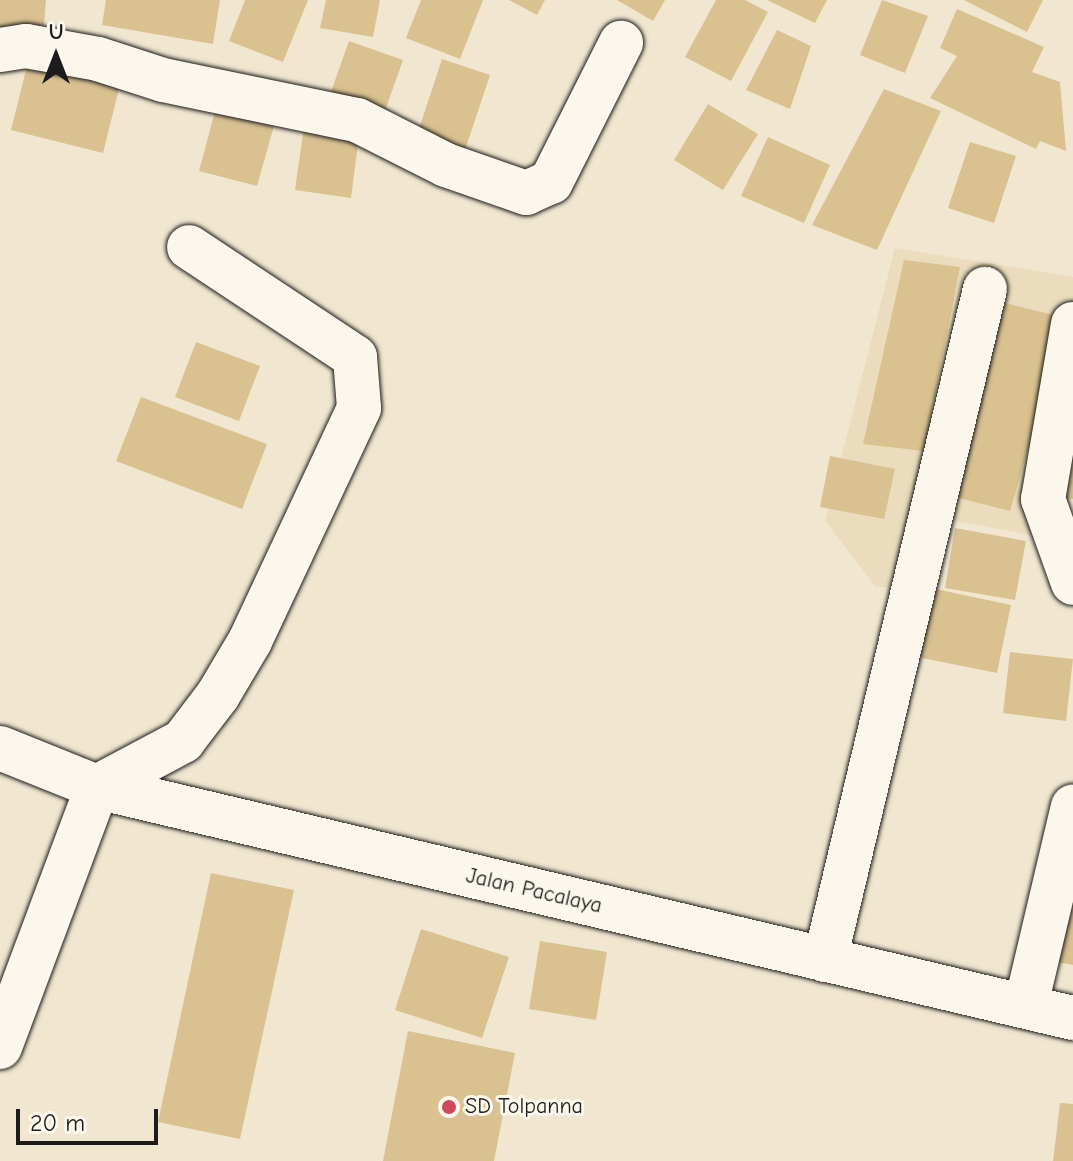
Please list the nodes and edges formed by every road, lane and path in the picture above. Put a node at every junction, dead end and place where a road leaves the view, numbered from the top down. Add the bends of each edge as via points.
1 (621, 43) dead end
2 (0, 50) edge
3 (189, 247) dead end
4 (985, 289) dead end
5 (1073, 324) edge
6 (1068, 387) edge
7 (1073, 583) edge
8 (0, 748) edge
9 (97, 787) junction
10 (1073, 806) edge
11 (825, 960) junction
12 (1026, 1005) junction
13 (1073, 1018) edge
14 (0, 1047) edge

1 - 2 street via 551,182 526,193 343,116 163,80 98,59 26,46
3 - 9 street via 355,357 359,408 250,641 218,695 183,741
4 - 11 street
5 - 6 street
6 - 7 street via 1043,499
8 - 9 street, Jalan Pacalaya
9 - 11 street, Jalan Pacalaya
9 - 14 street
10 - 12 street
11 - 12 street, Jalan Pacalaya
12 - 13 street, Jalan Pacalaya

